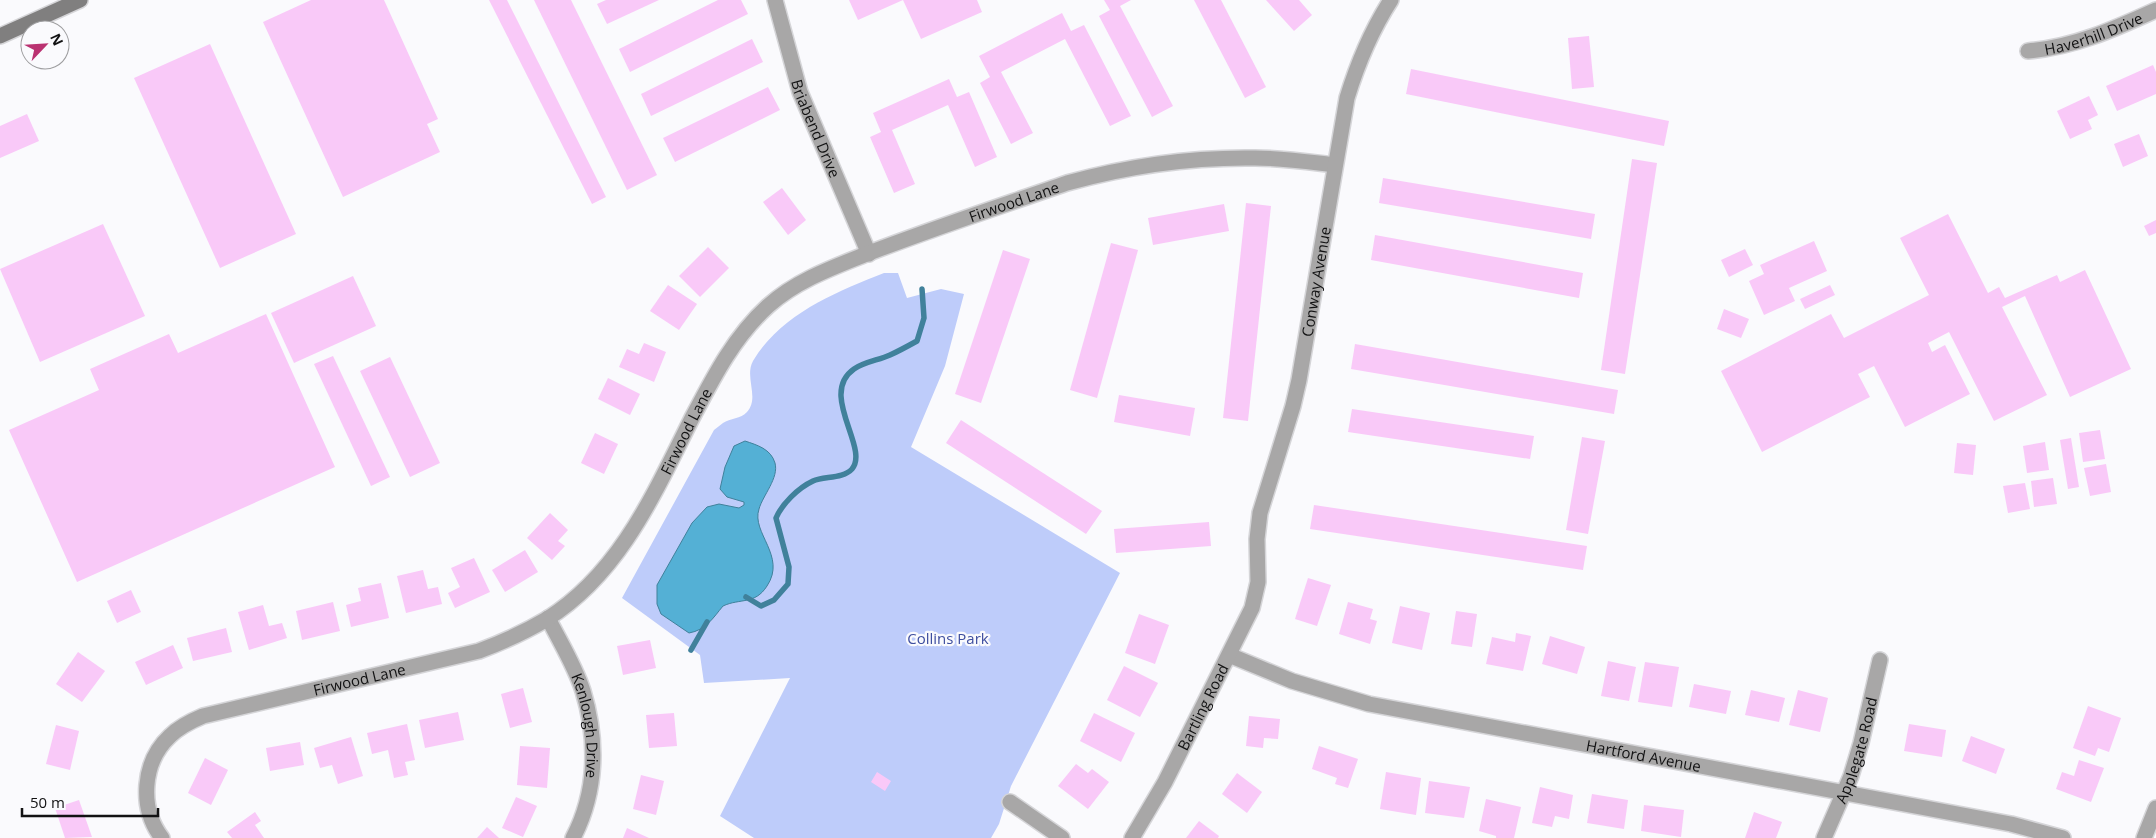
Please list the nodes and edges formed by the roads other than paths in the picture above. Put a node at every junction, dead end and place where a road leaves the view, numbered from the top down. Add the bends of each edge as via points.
1 (80, 0) edge
2 (775, 0) edge
3 (1391, 0) edge
4 (2156, 10) edge
5 (0, 36) edge
6 (2028, 52) dead end
7 (1335, 165) junction
8 (869, 254) junction
9 (1257, 570) joint
10 (548, 618) junction
11 (1228, 655) junction
12 (1880, 660) dead end
13 (1844, 792) junction
14 (1010, 802) dead end
15 (2156, 808) edge
16 (2150, 830) edge
17 (162, 838) edge
18 (573, 838) edge
19 (1062, 838) edge
20 (1132, 838) edge
21 (1824, 838) edge
22 (2063, 838) edge

1 - 5 main road
2 - 8 street, Briabend Drive via 800,92
3 - 7 street, Conway Avenue via 1359,60 1347,98
4 - 6 street, Haverhill Drive via 2098,36
7 - 8 street, Firwood Lane via 1257,158 1147,165 1067,183
7 - 9 street, Conway Avenue via 1299,380 1260,513
8 - 10 street, Firwood Lane via 797,285 746,329 716,370 627,541 587,587
9 - 11 street, Bartling Road via 1258,582 1252,608
10 - 17 street, Firwood Lane via 518,636 460,657 202,716 185,724 169,736 157,752 147,781 151,818
10 - 18 street, Kenlough Drive via 582,690 593,736 590,787
11 - 13 street, Hartford Avenue via 1309,687 1370,704
11 - 20 street, Bartling Road via 1165,782
12 - 13 street, Applegate Road via 1861,743
13 - 21 street, Applegate Road
13 - 22 street, Hartford Avenue via 2011,824
14 - 19 street
15 - 16 street

